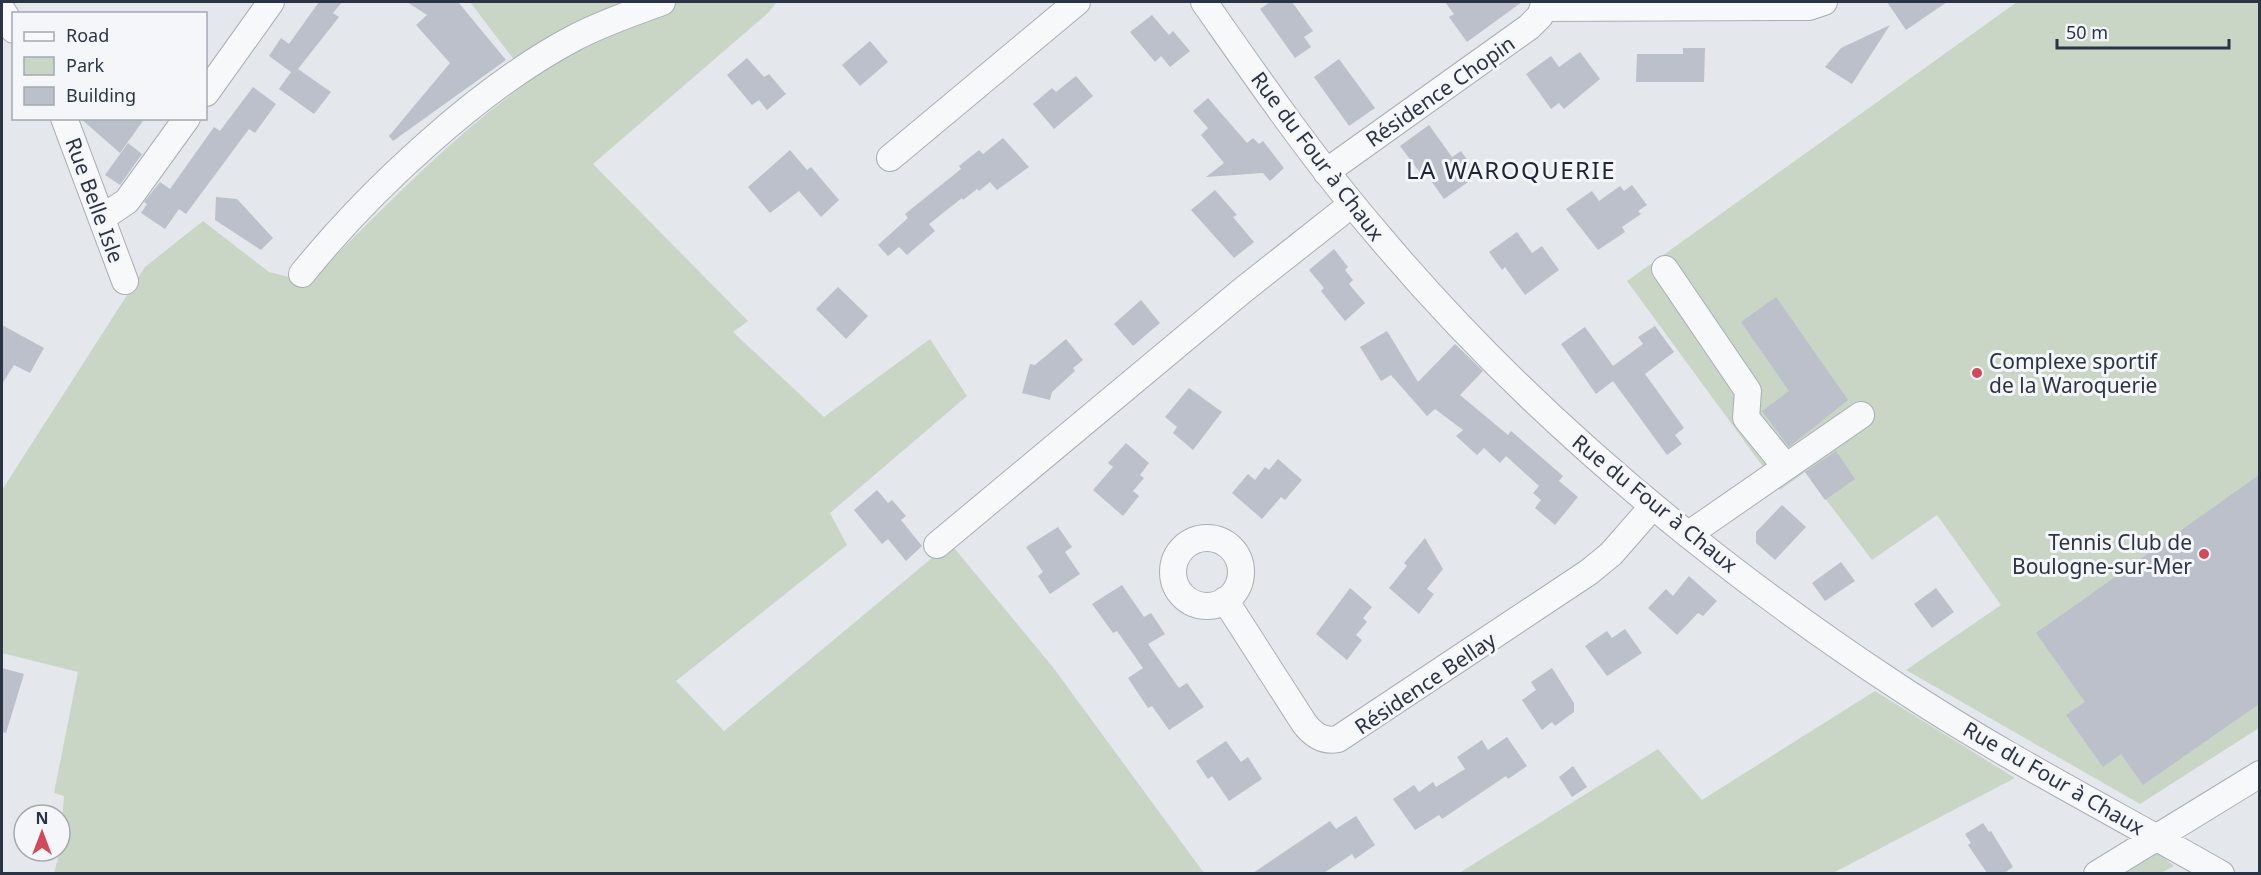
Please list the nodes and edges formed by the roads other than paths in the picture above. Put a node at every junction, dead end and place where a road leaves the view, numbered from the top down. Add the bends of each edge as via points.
1 (271, 2) edge
2 (662, 2) edge
3 (1077, 2) edge
4 (1204, 2) edge
5 (1824, 2) edge
6 (1545, 5) edge
7 (2, 10) edge
8 (12, 27) edge
9 (207, 92) edge
10 (65, 120) edge
11 (186, 120) edge
12 (890, 158) dead end
13 (1326, 172) junction
14 (1352, 204) junction
15 (102, 218) junction
16 (1665, 269) dead end
17 (302, 274) dead end
18 (125, 281) dead end
19 (1861, 414) dead end
20 (1786, 467) junction
21 (1653, 506) junction
22 (1689, 534) junction
23 (937, 546) dead end
24 (1225, 600) dead end
25 (2259, 774) edge
26 (2158, 837) junction
27 (2097, 873) edge
28 (2221, 873) edge

1 - 9 street
2 - 17 street via 573,38 476,105 399,170
3 - 12 street
4 - 13 street, Rue du Four à Chaux
5 - 6 street via 1809,7
6 - 13 street, Résidence Chopin via 1529,27
7 - 8 street
10 - 15 street, Rue Belle Isle
11 - 15 street via 127,201
13 - 14 street, Rue du Four à Chaux
14 - 21 street, Rue du Four à Chaux via 1488,355
14 - 23 street
15 - 18 street, Rue Belle Isle
16 - 20 street via 1748,391 1746,418
19 - 20 street
20 - 22 street
21 - 22 street, Rue du Four à Chaux
21 - 24 street, Résidence Bellay via 1611,554 1589,572 1338,739 1316,736 1304,723
22 - 26 street, Rue du Four à Chaux via 1895,685
25 - 26 street
26 - 27 street
26 - 28 street, Rue du Four à Chaux

